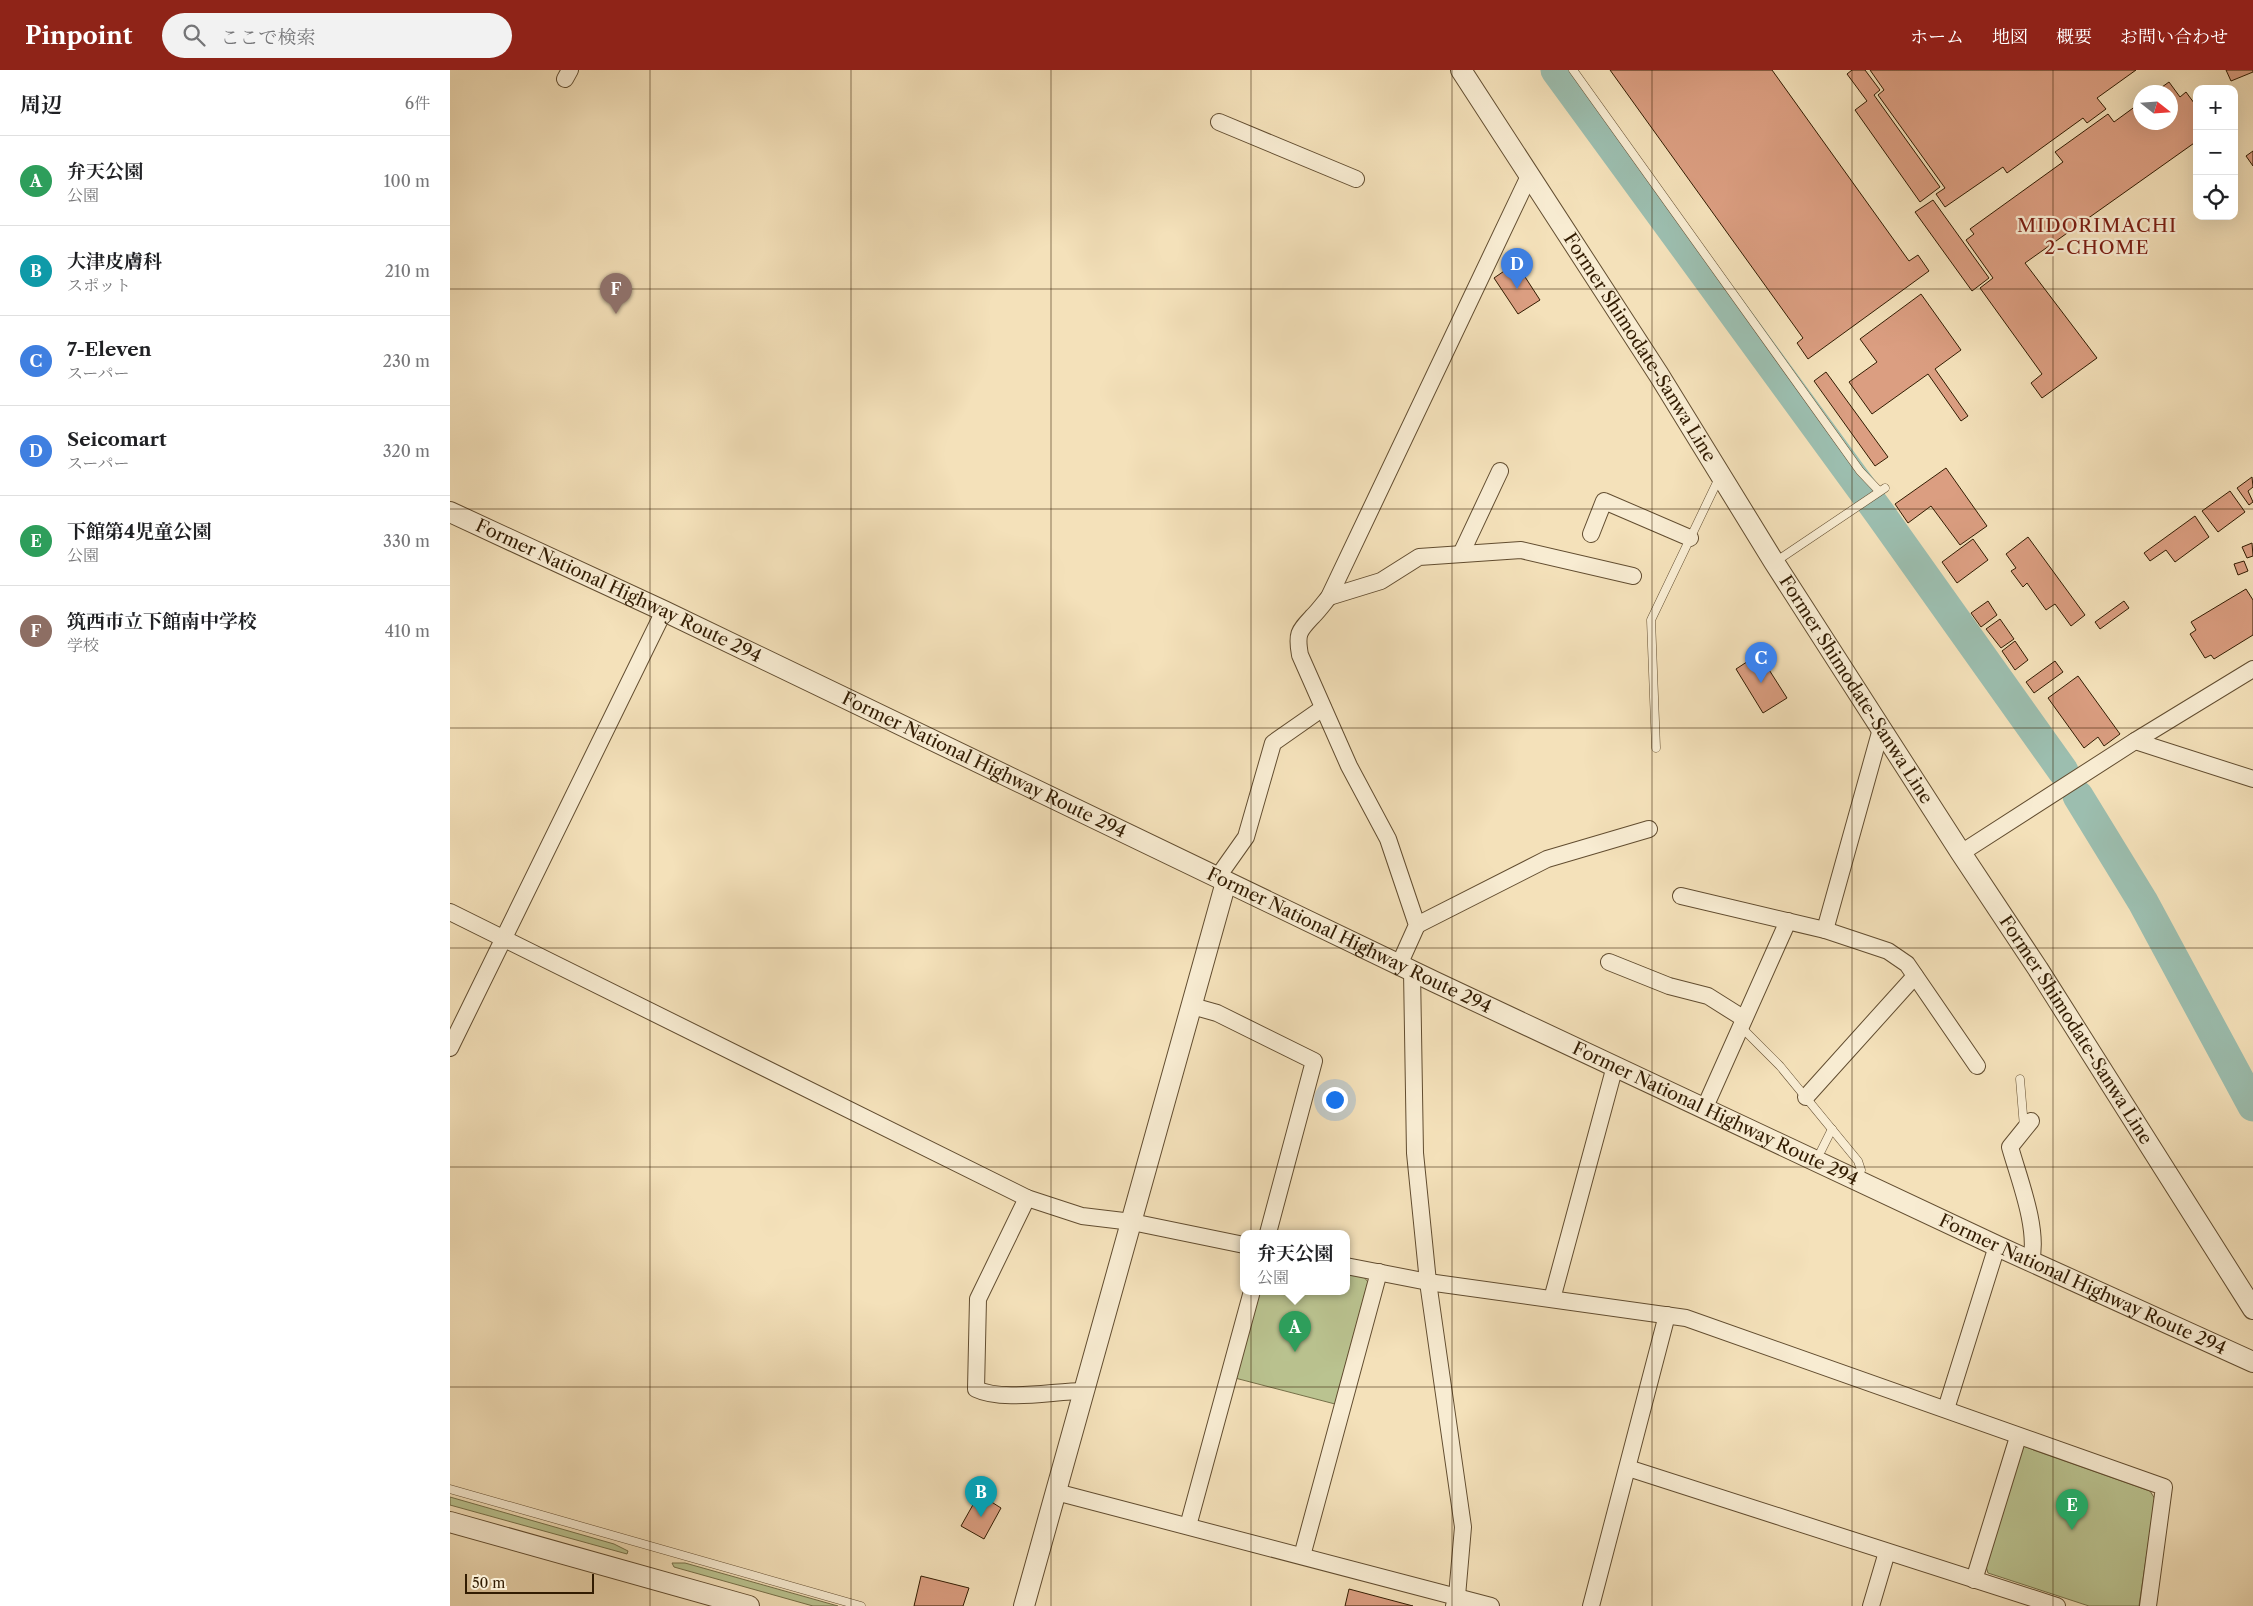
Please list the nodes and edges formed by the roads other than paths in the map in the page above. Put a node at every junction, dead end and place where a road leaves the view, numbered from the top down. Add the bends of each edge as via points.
1 (1462, 70) edge
2 (1573, 70) edge
3 (1219, 122) dead end
4 (1529, 176) junction
5 (1356, 179) dead end
6 (1500, 471) dead end
7 (1721, 475) junction
8 (450, 512) edge
9 (1591, 534) dead end
10 (1690, 538) junction
11 (1462, 554) junction
12 (1774, 562) junction
13 (1633, 576) dead end
14 (1329, 597) junction
15 (664, 611) junction
16 (2253, 670) edge
17 (1323, 708) junction
18 (1881, 729) junction
19 (2136, 741) junction
20 (1656, 748) dead end
21 (2253, 779) edge
22 (1649, 829) dead end
23 (1961, 854) junction
24 (1222, 880) junction
25 (1681, 896) dead end
26 (450, 912) edge
27 (1788, 921) junction
28 (1417, 925) junction
29 (1825, 930) junction
30 (504, 939) junction
31 (1610, 962) dead end
32 (1406, 968) junction
33 (1915, 976) junction
34 (1192, 1006) junction
35 (1742, 1022) junction
36 (450, 1048) edge
37 (1615, 1066) junction
38 (1977, 1066) dead end
39 (2020, 1079) dead end
40 (1806, 1098) junction
41 (1705, 1107) junction
42 (2027, 1125) joint
43 (1832, 1129) junction
44 (1821, 1151) dead end
45 (1861, 1170) dead end
46 (1027, 1198) junction
47 (1132, 1222) junction
48 (1269, 1230) edge
49 (1240, 1244) edge
50 (1997, 1246) junction
51 (2031, 1261) junction
52 (1350, 1267) edge
53 (1379, 1272) junction
54 (1428, 1282) junction
55 (1251, 1295) edge
56 (1552, 1298) junction
57 (2253, 1309) edge
58 (1667, 1315) junction
59 (2253, 1362) edge
60 (1084, 1391) junction
61 (1946, 1409) junction
62 (2018, 1437) junction
63 (1628, 1468) junction
64 (450, 1489) edge
65 (1056, 1492) junction
66 (450, 1522) edge
67 (1188, 1526) junction
68 (1887, 1552) junction
69 (1302, 1556) junction
70 (1974, 1580) junction
71 (1456, 1601) edge
72 (749, 1606) edge
73 (861, 1606) edge
74 (1024, 1606) edge
75 (1491, 1606) edge
76 (1591, 1606) edge
77 (1871, 1606) edge
78 (2057, 1606) edge
79 (2148, 1606) edge

1 - 4 street, Former Shimodate-Sanwa Line
2 - 12 lane via 1860,471 1879,491
3 - 5 street
4 - 7 street, Former Shimodate-Sanwa Line
4 - 14 street
6 - 11 street
7 - 10 lane
7 - 12 street, Former Shimodate-Sanwa Line
8 - 15 street, Former National Highway Route 294
9 - 10 street via 1604,501
10 - 20 lane via 1651,620
11 - 13 street via 1521,550
11 - 14 street via 1418,557 1381,582
12 - 18 street, Former Shimodate-Sanwa Line
14 - 17 street via 1302,626 1298,642 1300,655
15 - 24 street, Former National Highway Route 294
15 - 30 street
16 - 19 street
17 - 24 street via 1273,743 1246,837
17 - 28 street via 1349,766 1388,838
18 - 23 street, Former Shimodate-Sanwa Line
18 - 29 street
19 - 21 street
19 - 23 street
22 - 28 street via 1547,858
23 - 57 street, Former Shimodate-Sanwa Line via 2043,977
24 - 32 street, Former National Highway Route 294
24 - 34 street
25 - 27 street
26 - 30 street
27 - 29 street
27 - 35 street
28 - 32 street
29 - 33 street via 1888,951 1907,964
30 - 36 street
30 - 46 street
31 - 35 street via 1669,986 1708,996
32 - 37 street, Former National Highway Route 294
32 - 54 street via 1415,1153
33 - 38 street
33 - 40 street
34 - 47 street
34 - 48 street via 1217,1012 1314,1061
35 - 40 lane
35 - 41 street
37 - 41 street, Former National Highway Route 294
37 - 56 street
39 - 42 lane
40 - 43 lane
41 - 50 street, Former National Highway Route 294
42 - 51 street via 2010,1147 2029,1216
43 - 44 lane
43 - 45 lane via 1858,1161
46 - 47 street via 1082,1216
46 - 60 street via 978,1299 976,1389 1000,1395
47 - 49 street
47 - 60 street
50 - 51 street, Former National Highway Route 294
50 - 61 street
51 - 59 street, Former National Highway Route 294
52 - 53 street
53 - 54 street
53 - 69 street
54 - 56 street
54 - 71 street via 1463,1527
55 - 67 street
56 - 58 street
58 - 61 street via 1686,1318
58 - 63 street
60 - 65 street
61 - 62 street
62 - 70 street
62 - 79 street via 2164,1487
63 - 68 street
63 - 76 street
64 - 73 lane
65 - 67 street
65 - 74 street
66 - 72 street
67 - 69 street
68 - 70 street
68 - 77 street
69 - 71 street
70 - 78 street
71 - 75 street

